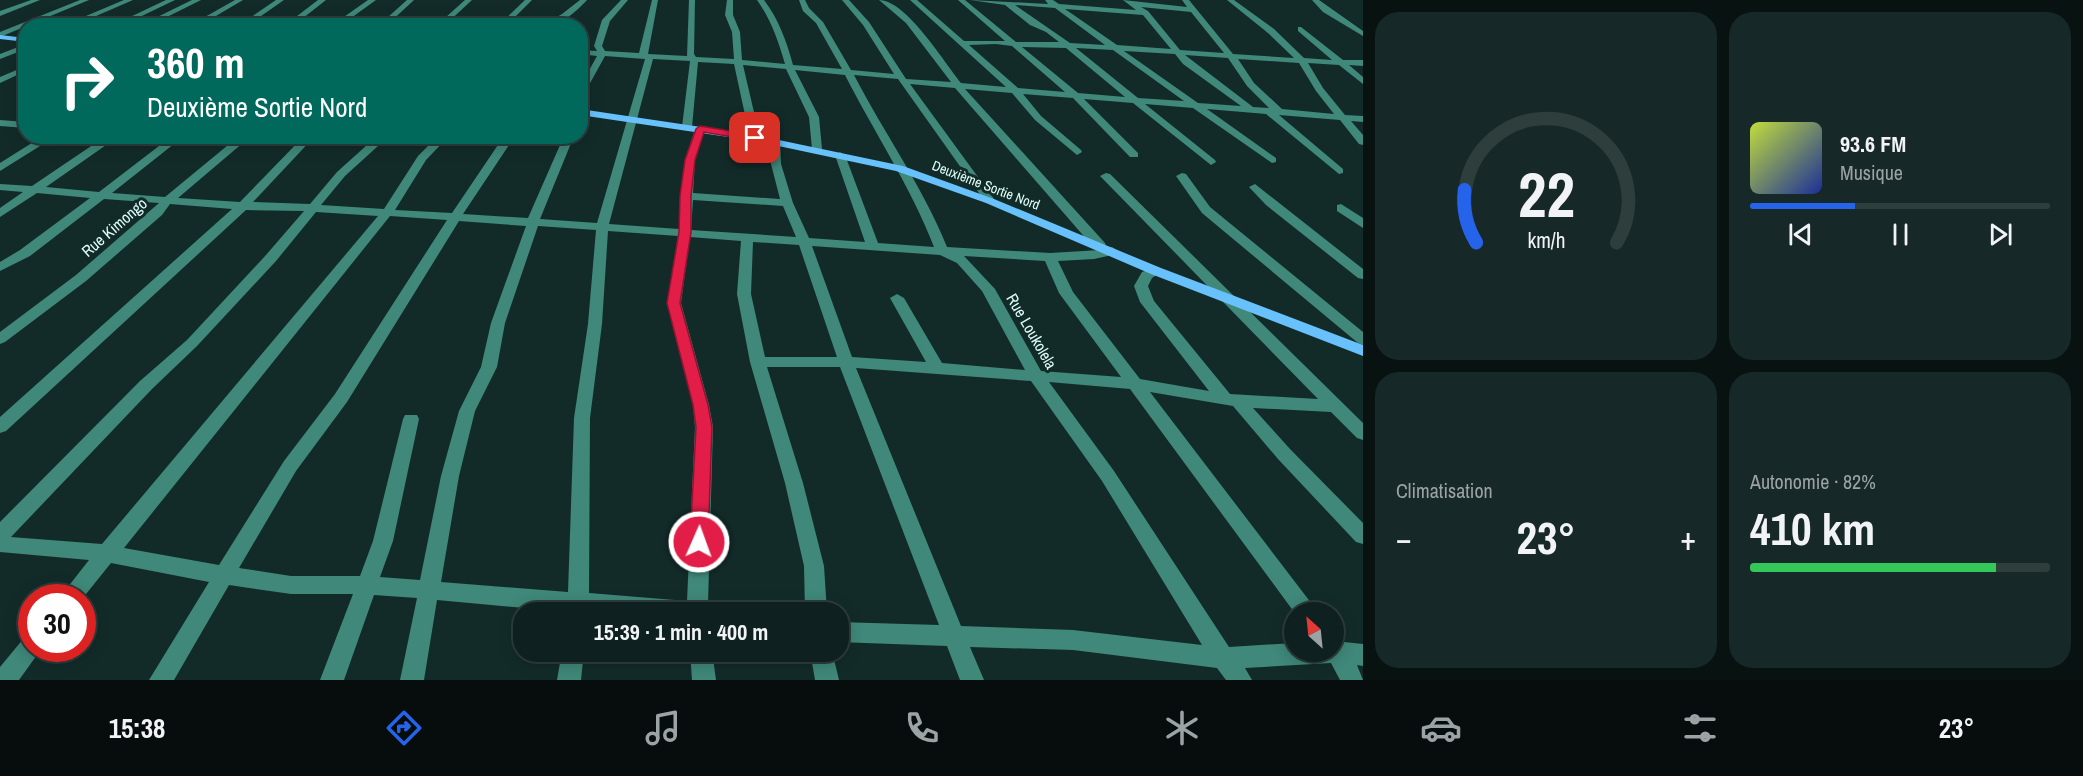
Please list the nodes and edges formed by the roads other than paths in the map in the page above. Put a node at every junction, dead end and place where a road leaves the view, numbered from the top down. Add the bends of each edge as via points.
1 (36, 0) edge
2 (86, 0) edge
3 (130, 0) edge
4 (172, 0) edge
5 (198, 0) edge
6 (240, 0) edge
7 (281, 0) edge
8 (323, 0) edge
9 (373, 0) edge
10 (411, 0) edge
11 (468, 0) edge
12 (529, 0) edge
13 (584, 0) edge
14 (625, 0) edge
15 (655, 0) edge
16 (692, 0) edge
17 (729, 0) edge
18 (760, 0) edge
19 (802, 0) edge
20 (845, 0) edge
21 (882, 0) edge
22 (913, 0) edge
23 (961, 0) edge
24 (973, 0) edge
25 (1185, 0) edge
26 (1230, 0) edge
27 (1315, 0) edge
28 (1005, 1) edge
29 (1051, 2) edge
30 (1128, 2) edge
31 (1073, 3) edge
32 (1191, 10) junction
33 (1145, 13) junction
34 (0, 14) edge
35 (43, 18) edge
36 (85, 18) edge
37 (132, 18) edge
38 (159, 18) edge
39 (207, 18) edge
40 (254, 18) edge
41 (298, 18) edge
42 (346, 18) edge
43 (390, 18) edge
44 (448, 18) edge
45 (510, 18) edge
46 (561, 18) edge
47 (18, 28) edge
48 (1301, 29) dead end
49 (1361, 31) edge
50 (0, 36) edge
51 (18, 39) edge
52 (924, 39) junction
53 (936, 39) dead end
54 (948, 39) dead end
55 (961, 42) junction
56 (1012, 44) junction
57 (1065, 46) junction
58 (1115, 47) junction
59 (18, 49) edge
60 (1179, 51) junction
61 (588, 52) edge
62 (602, 53) junction
63 (1231, 56) junction
64 (0, 57) edge
65 (646, 57) junction
66 (694, 60) junction
67 (1302, 61) junction
68 (738, 62) junction
69 (1342, 63) junction
70 (1363, 63) edge
71 (790, 67) junction
72 (848, 71) junction
73 (18, 72) edge
74 (588, 79) edge
75 (901, 79) junction
76 (0, 80) edge
77 (1363, 81) edge
78 (958, 86) junction
79 (1017, 92) junction
80 (1076, 96) junction
81 (1133, 100) junction
82 (1194, 104) junction
83 (1250, 108) junction
84 (1272, 110) junction
85 (588, 111) edge
86 (1343, 117) junction
87 (632, 119) junction
88 (1363, 119) edge
89 (0, 123) edge
90 (18, 124) edge
91 (18, 125) edge
92 (694, 128) junction
93 (0, 132) edge
94 (755, 138) junction
95 (776, 142) junction
96 (1363, 142) edge
97 (38, 144) edge
98 (102, 144) edge
99 (168, 144) edge
100 (236, 144) edge
101 (302, 144) edge
102 (375, 144) edge
103 (436, 144) edge
104 (505, 144) edge
105 (566, 144) edge
106 (817, 150) junction
107 (1077, 152) dead end
108 (840, 155) junction
109 (1134, 155) dead end
110 (1272, 160) dead end
111 (1211, 162) dead end
112 (0, 168) edge
113 (899, 168) junction
114 (1339, 171) dead end
115 (1106, 176) dead end
116 (1182, 176) dead end
117 (0, 187) edge
118 (1255, 187) dead end
119 (38, 188) junction
120 (99, 196) junction
121 (686, 196) junction
122 (167, 201) junction
123 (990, 201) junction
124 (787, 203) junction
125 (243, 206) junction
126 (313, 208) junction
127 (1341, 208) dead end
128 (0, 213) edge
129 (387, 213) junction
130 (456, 217) junction
131 (533, 222) junction
132 (1363, 224) edge
133 (602, 227) junction
134 (685, 232) junction
135 (747, 239) junction
136 (804, 241) junction
137 (872, 245) junction
138 (1100, 246) junction
139 (942, 251) junction
140 (1113, 251) junction
141 (1050, 257) junction
142 (0, 267) edge
143 (1156, 271) junction
144 (1363, 275) edge
145 (897, 298) dead end
146 (1228, 298) junction
147 (0, 339) edge
148 (1363, 340) edge
149 (1363, 351) edge
150 (758, 362) junction
151 (846, 362) junction
152 (937, 368) junction
153 (1036, 376) junction
154 (1135, 384) junction
155 (1232, 400) junction
156 (1335, 406) junction
157 (411, 419) dead end
158 (0, 427) edge
159 (1363, 434) edge
160 (0, 535) edge
161 (1363, 537) edge
162 (0, 544) edge
163 (105, 554) junction
164 (222, 576) junction
165 (81, 584) edge
166 (367, 585) junction
167 (429, 592) junction
168 (529, 602) edge
169 (579, 602) edge
170 (699, 602) edge
171 (816, 602) edge
172 (1299, 602) edge
173 (849, 632) edge
174 (953, 635) junction
175 (1344, 651) edge
176 (1284, 653) edge
177 (1363, 655) edge
178 (1223, 658) junction
179 (19, 662) edge
180 (571, 662) edge
181 (702, 662) edge
182 (823, 662) edge
183 (1343, 662) edge
184 (4, 680) edge
185 (160, 680) edge
186 (333, 680) edge
187 (412, 680) edge
188 (569, 680) edge
189 (704, 680) edge
190 (826, 680) edge
191 (972, 680) edge
192 (1240, 680) edge
193 (1353, 680) edge

1 - 34 street
2 - 35 street
3 - 36 street
4 - 37 street
5 - 38 street
6 - 39 street
7 - 40 street
8 - 41 street
9 - 42 street
10 - 43 street
11 - 44 street
12 - 45 street
13 - 46 street
14 - 62 street via 606,20 598,46
15 - 65 street
16 - 66 street via 690,54
17 - 68 street
18 - 71 street via 772,16
19 - 72 street
20 - 75 street via 866,24
21 - 52 street
22 - 55 street
23 - 56 street
24 - 28 street
25 - 32 street
26 - 67 street
27 - 49 street
28 - 29 street
28 - 57 street via 1049,30
29 - 31 street
29 - 58 street
30 - 32 street
30 - 33 street
31 - 33 street
32 - 63 street
33 - 60 street
47 - 50 street
48 - 69 street
50 - 51 main road
52 - 53 street
52 - 78 street
54 - 55 street
55 - 56 street
55 - 79 street
56 - 57 street
56 - 80 street
57 - 58 street
57 - 81 street
58 - 60 street
58 - 82 street
59 - 64 street
60 - 63 street
60 - 83 street via 1204,77
61 - 62 street
62 - 65 street
62 - 74 street
63 - 67 street
63 - 84 street
65 - 66 street
65 - 87 street
66 - 68 street
66 - 92 street via 690,114
67 - 69 street
67 - 86 street
68 - 71 street
68 - 94 street
69 - 70 street
69 - 77 street
71 - 72 street
71 - 106 street via 814,117
72 - 75 street
72 - 113 street
73 - 76 street
75 - 78 street
75 - 123 street
78 - 79 street
78 - 138 street
79 - 80 street
79 - 107 street via 1038,118
80 - 81 street
80 - 109 street
81 - 82 street
81 - 111 street
82 - 83 street
82 - 110 street
83 - 84 street
84 - 86 street
84 - 114 street
85 - 87 main road, Deuxième Sortie Nord
86 - 88 street
86 - 96 street
87 - 92 main road, Deuxième Sortie Nord
87 - 133 street
89 - 90 street
91 - 93 street
92 - 94 main road, Deuxième Sortie Nord
92 - 121 street
94 - 95 main road, Deuxième Sortie Nord
95 - 106 main road, Deuxième Sortie Nord
95 - 124 street via 778,174
97 - 112 street
98 - 119 street
99 - 120 street
100 - 122 street, Rue Kimongo
101 - 125 street
102 - 126 street via 341,174
103 - 129 street via 422,158
104 - 130 street
105 - 131 street
106 - 108 main road, Deuxième Sortie Nord
108 - 113 main road, Deuxième Sortie Nord
108 - 137 street
113 - 123 main road, Deuxième Sortie Nord
113 - 139 street via 929,218
115 - 146 street
116 - 148 street via 1206,210
117 - 119 street
118 - 144 street
119 - 120 street
119 - 128 street
120 - 122 street
120 - 142 street via 25,253
121 - 124 street
121 - 134 street
122 - 125 street
122 - 147 street, Rue Kimongo via 81,278
123 - 138 main road, Deuxième Sortie Nord
124 - 136 street
125 - 126 street
125 - 158 street
126 - 129 street
126 - 160 street via 192,343
127 - 132 street
129 - 130 street
129 - 163 street
130 - 131 street
130 - 164 street via 340,398 290,466
131 - 133 street
131 - 167 street via 498,323 489,367 467,411 450,476
133 - 134 street
133 - 169 street via 595,324 582,418
134 - 135 street
134 - 170 street via 674,303 704,427
135 - 136 street
135 - 150 street via 744,294
136 - 137 street
136 - 151 street
137 - 139 street
138 - 140 main road, Deuxième Sortie Nord
139 - 141 street
139 - 153 street, Rue Loukolela via 962,260 988,289
140 - 141 street
140 - 143 main road, Deuxième Sortie Nord
141 - 154 street via 1066,293
143 - 146 main road, Deuxième Sortie Nord
143 - 155 street via 1147,274 1141,286 1147,302
145 - 152 street
146 - 149 main road, Deuxième Sortie Nord
146 - 156 street
150 - 151 street
150 - 171 street via 814,566
151 - 152 street
151 - 174 street
152 - 153 street
153 - 154 street
153 - 178 street, Rue Loukolela via 1108,476
154 - 155 street
154 - 172 street
155 - 156 street
155 - 161 street
156 - 159 street
157 - 166 street via 383,541
162 - 163 street
163 - 164 street
163 - 165 street
164 - 166 street via 291,585
164 - 185 street
166 - 167 street
166 - 186 street
167 - 168 street
167 - 187 street
173 - 174 street
174 - 178 street via 1073,640
174 - 191 street
175 - 177 street
176 - 178 street
178 - 192 street, Rue Loukolela
179 - 184 street
180 - 188 street
181 - 189 street
182 - 190 street
183 - 193 street

